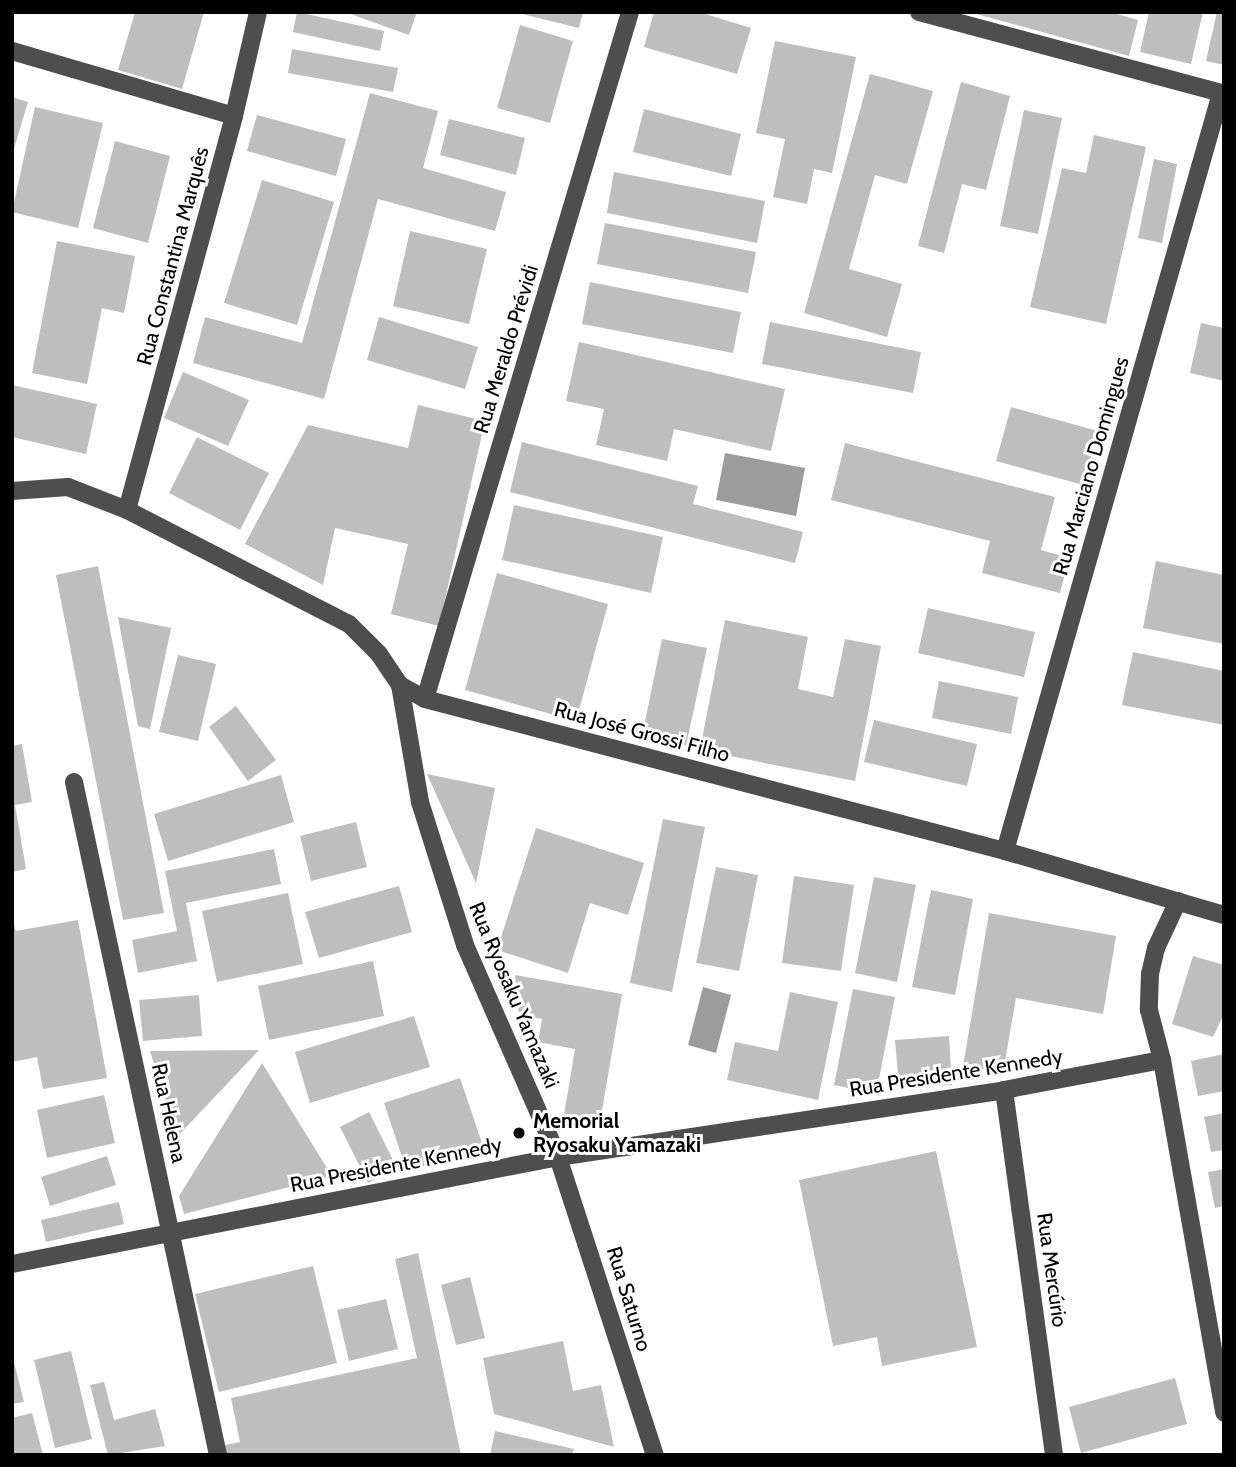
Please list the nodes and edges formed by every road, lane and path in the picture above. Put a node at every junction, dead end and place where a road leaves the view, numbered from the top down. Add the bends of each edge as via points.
1 (258, 12) edge
2 (630, 12) edge
3 (919, 12) edge
4 (12, 51) edge
5 (1222, 93) edge
6 (234, 116) junction
7 (12, 491) edge
8 (127, 510) junction
9 (400, 685) junction
10 (425, 699) junction
11 (74, 782) dead end
12 (1006, 851) junction
13 (1178, 901) junction
14 (1224, 915) edge
15 (1162, 1060) junction
16 (1004, 1090) junction
17 (558, 1157) junction
18 (171, 1231) junction
19 (12, 1264) edge
20 (1224, 1413) edge
21 (218, 1455) edge
22 (655, 1455) edge
23 (1054, 1455) edge

1 - 6 street, Rua Constantina Marquês
2 - 10 street, Rua Meraldo Prévidi
3 - 5 street
4 - 6 street
5 - 12 street, Rua Marciano Domingues
6 - 8 street, Rua Constantina Marquês
7 - 8 street, Rua José Grossi Filho via 68,487
8 - 9 street, Rua José Grossi Filho via 349,624 379,654
9 - 10 street, Rua José Grossi Filho
9 - 17 street, Rua Ryosaku Yamazaki via 420,802 465,945
10 - 12 street, Rua José Grossi Filho
11 - 18 street, Rua Helena
12 - 13 street, Rua José Grossi Filho
13 - 14 street, Rua José Grossi Filho
13 - 15 street via 1150,974 1149,1010
15 - 16 street, Rua Presidente Kennedy
15 - 20 street
16 - 17 street, Rua Presidente Kennedy
16 - 23 street, Rua Mercúrio
17 - 18 street, Rua Presidente Kennedy
17 - 22 street, Rua Saturno
18 - 19 street, Rua Presidente Kennedy
18 - 21 street, Rua Helena

